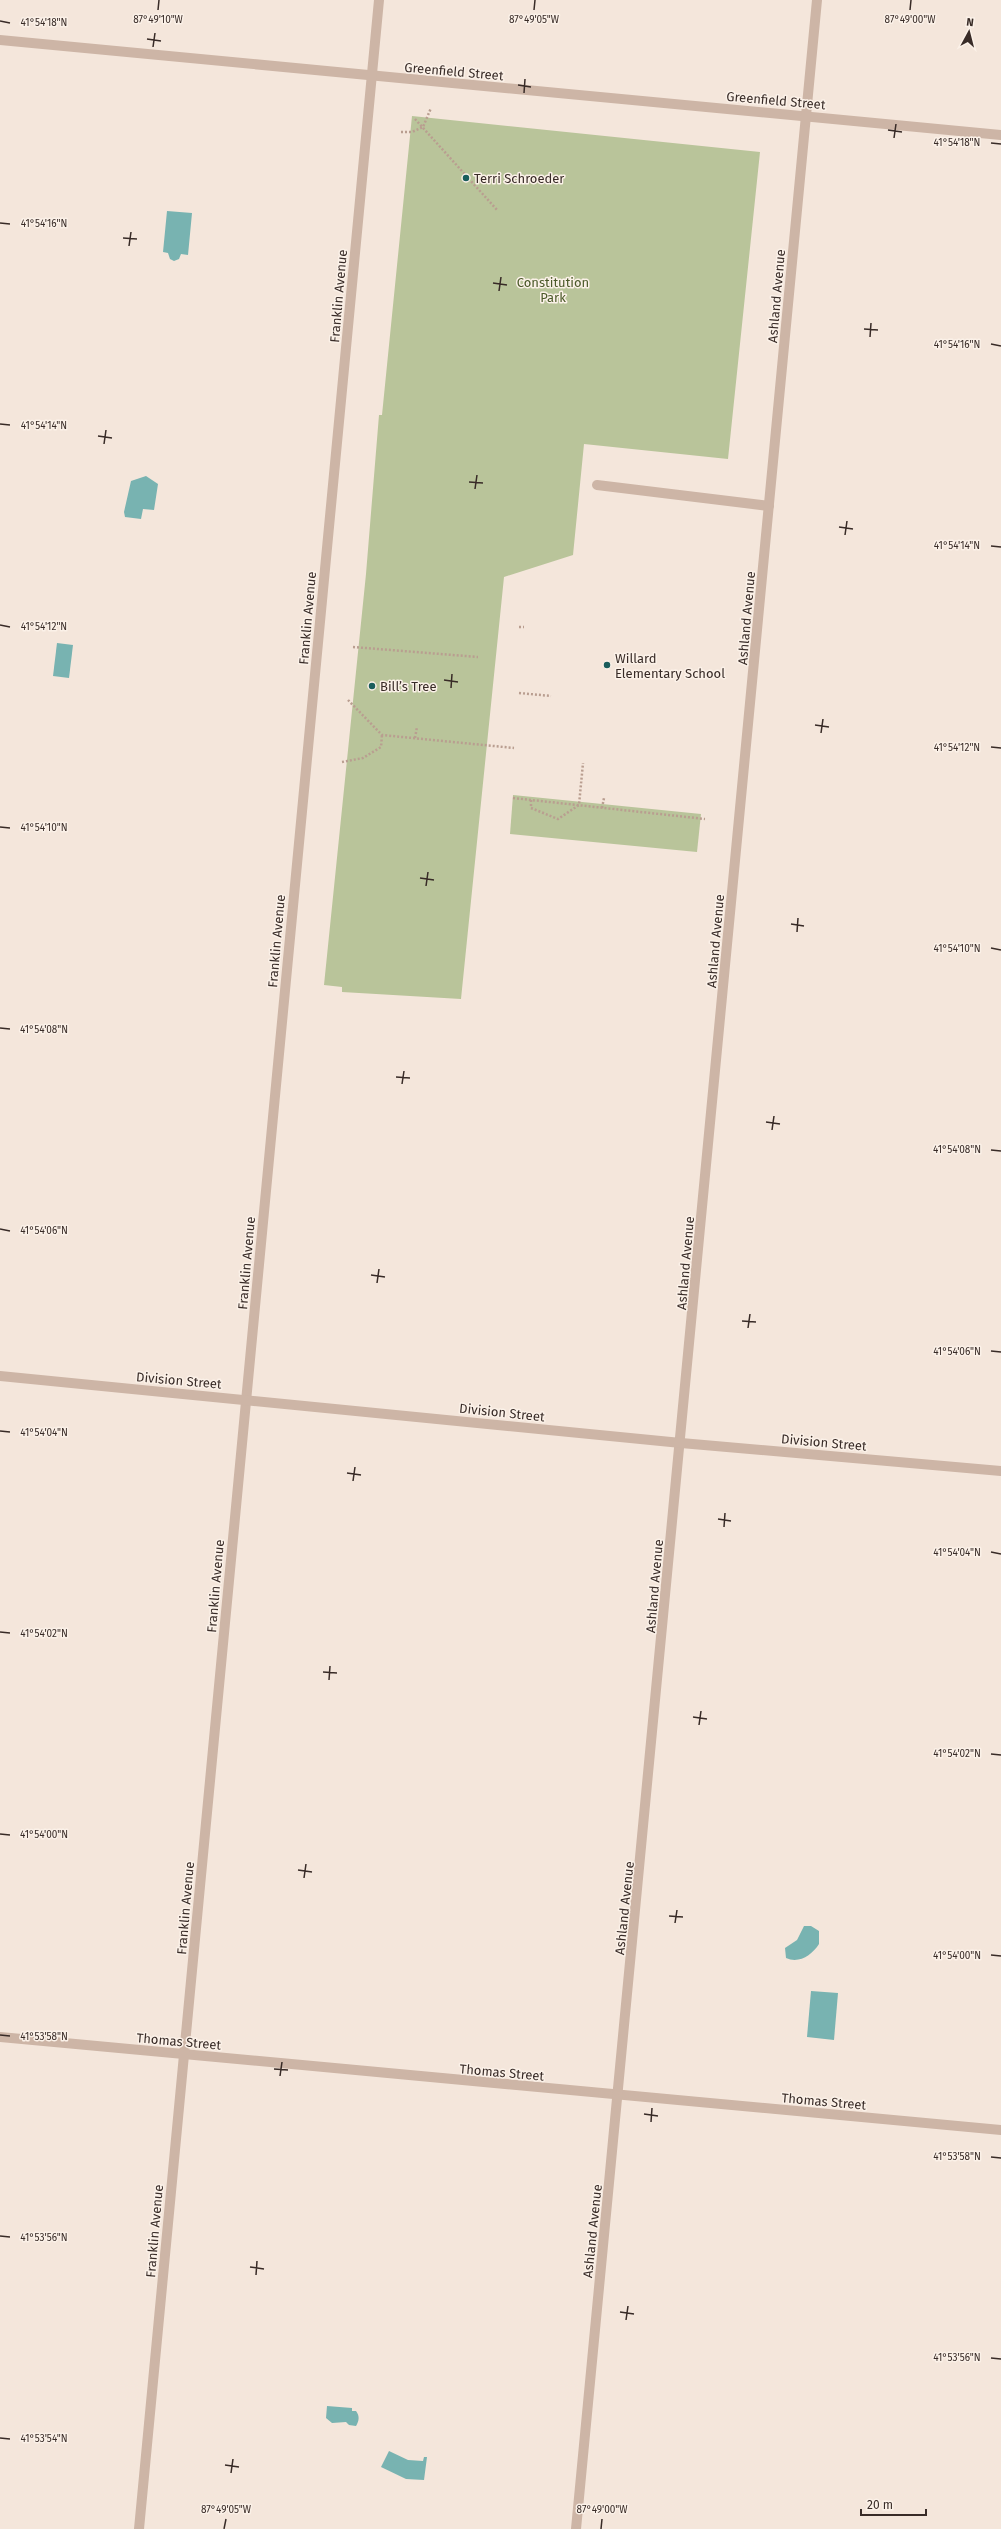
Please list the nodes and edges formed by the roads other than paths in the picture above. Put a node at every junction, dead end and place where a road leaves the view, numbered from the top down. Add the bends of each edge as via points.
1 (379, 0) edge
2 (817, 0) edge
3 (0, 40) edge
4 (372, 76) junction
5 (806, 116) junction
6 (1001, 135) edge
7 (597, 485) dead end
8 (769, 506) junction
9 (0, 1376) edge
10 (246, 1399) junction
11 (681, 1443) junction
12 (1001, 1471) edge
13 (0, 2037) edge
14 (184, 2054) junction
15 (618, 2096) junction
16 (1001, 2130) edge
17 (139, 2529) edge
18 (576, 2529) edge

1 - 4 street, Franklin Avenue
2 - 5 street, Ashland Avenue
3 - 4 street, Greenfield Street
4 - 5 street, Greenfield Street
4 - 10 street, Franklin Avenue
5 - 6 street, Greenfield Street
5 - 8 street, Ashland Avenue
7 - 8 street
8 - 11 street, Ashland Avenue
9 - 10 street, Division Street
10 - 11 street, Division Street
10 - 14 street, Franklin Avenue
11 - 12 street, Division Street
11 - 15 street, Ashland Avenue
13 - 14 street, Thomas Street
14 - 15 street, Thomas Street
14 - 17 street, Franklin Avenue
15 - 16 street, Thomas Street
15 - 18 street, Ashland Avenue

